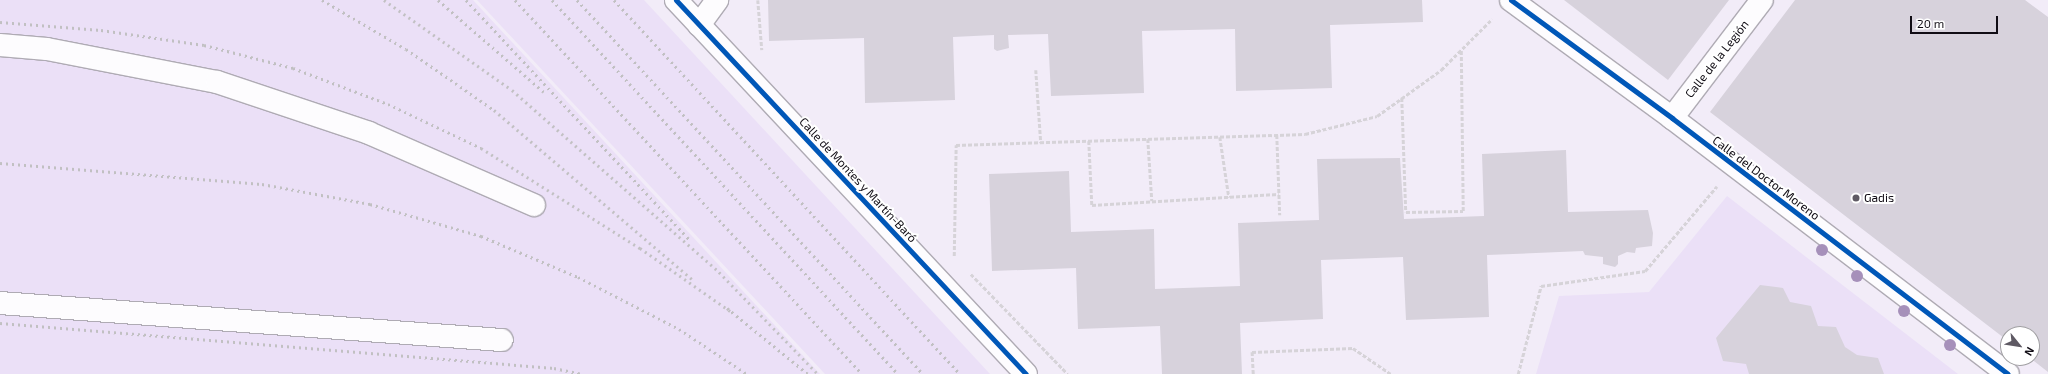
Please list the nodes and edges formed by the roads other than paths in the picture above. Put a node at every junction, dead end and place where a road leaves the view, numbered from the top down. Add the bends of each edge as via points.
1 (676, 0) edge
2 (718, 0) edge
3 (1511, 0) edge
4 (1762, 0) edge
5 (699, 25) junction
6 (0, 45) edge
7 (1672, 118) junction
8 (534, 205) dead end
9 (0, 303) edge
10 (502, 340) dead end
11 (1026, 374) edge
12 (2008, 374) edge

1 - 5 street, Calle de Montes y Martín-Baró
2 - 5 street
3 - 7 street, Calle del Doctor Moreno
4 - 7 street, Calle de la Legión
5 - 11 street, Calle de Montes y Martín-Baró
6 - 8 street via 47,49 217,82 369,132
7 - 12 street, Calle del Doctor Moreno via 1733,167
9 - 10 street

